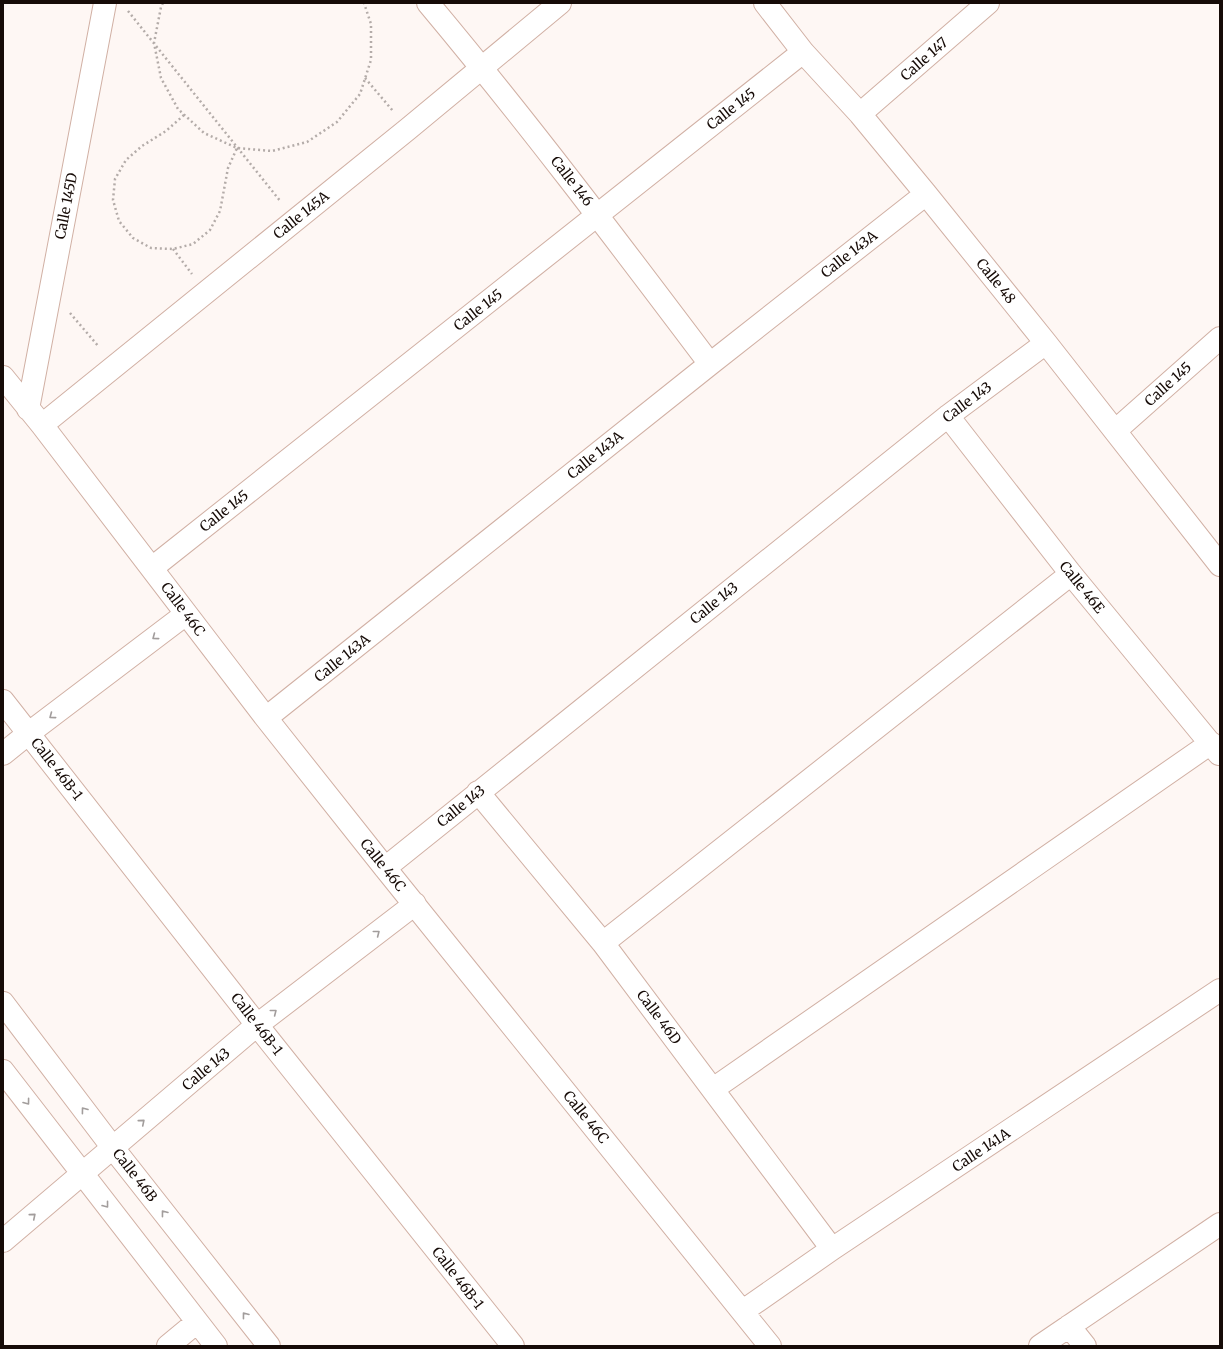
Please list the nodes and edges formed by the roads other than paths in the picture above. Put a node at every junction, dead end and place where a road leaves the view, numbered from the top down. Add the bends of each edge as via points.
1 (104, 3) edge
2 (428, 3) edge
3 (560, 3) edge
4 (765, 3) edge
5 (988, 3) edge
6 (803, 52) junction
7 (482, 68) junction
8 (860, 114) junction
9 (926, 194) junction
10 (598, 214) junction
11 (1220, 338) edge
12 (1046, 343) junction
13 (710, 364) junction
14 (3, 377) edge
15 (28, 409) junction
16 (948, 416) junction
17 (42, 425) junction
18 (1115, 431) junction
19 (1220, 565) edge
20 (152, 568) junction
21 (1071, 574) junction
22 (186, 614) junction
23 (3, 701) edge
24 (266, 718) junction
25 (29, 733) junction
26 (1215, 749) edge
27 (3, 754) edge
28 (478, 792) junction
29 (385, 868) junction
30 (415, 904) junction
31 (604, 943) junction
32 (1220, 990) edge
33 (3, 1003) edge
34 (257, 1025) junction
35 (3, 1071) edge
36 (713, 1089) junction
37 (113, 1148) junction
38 (83, 1175) junction
39 (1220, 1224) edge
40 (3, 1241) edge
41 (832, 1249) junction
42 (743, 1311) junction
43 (197, 1322) junction
44 (1069, 1326) junction
45 (168, 1346) edge
46 (216, 1346) edge
47 (269, 1346) edge
48 (512, 1346) edge
49 (770, 1346) edge
50 (1040, 1346) edge
51 (1085, 1346) edge

1 - 15 street, Calle 145D
2 - 7 street, Calle 146
3 - 7 street, Calle 145A
4 - 6 street, Calle 48
5 - 8 street, Calle 147
6 - 8 street, Calle 48
6 - 10 street, Calle 145
7 - 10 street, Calle 146
7 - 17 street, Calle 145A
8 - 9 street, Calle 48
9 - 12 street, Calle 48
9 - 13 street, Calle 143A
10 - 13 street, Calle 146
10 - 20 street, Calle 145
11 - 18 street, Calle 145
12 - 16 street, Calle 143
12 - 18 street, Calle 48
13 - 24 street, Calle 143A
14 - 15 street, Calle 46C
15 - 17 street, Calle 46C
16 - 21 street, Calle 46E
16 - 28 street, Calle 143
17 - 20 street, Calle 46C
18 - 19 street, Calle 48
20 - 22 street, Calle 46C
21 - 26 street, Calle 46E
21 - 31 street
22 - 24 street, Calle 46C
22 -> 25 street
23 - 25 street, Calle 46B-1
24 - 29 street, Calle 46C
25 - 27 street
25 - 34 street, Calle 46B-1
26 - 36 street
28 - 29 street, Calle 143
28 - 31 street, Calle 46D
29 - 30 street, Calle 46C
34 -> 30 street, Calle 143
30 - 42 street, Calle 46C
31 - 36 street, Calle 46D
32 - 41 street, Calle 141A
37 -> 33 street, Calle 46B
37 -> 34 street, Calle 143
34 - 48 street, Calle 46B-1
35 -> 38 street
36 - 41 street, Calle 46D
37 - 38 street, Calle 143
47 -> 37 street, Calle 46B
40 -> 38 street, Calle 143
38 -> 43 street
39 - 44 street
41 - 42 street, Calle 141A
42 - 49 street, Calle 46C
43 - 45 street
43 - 46 street
44 - 50 street
44 - 51 street

